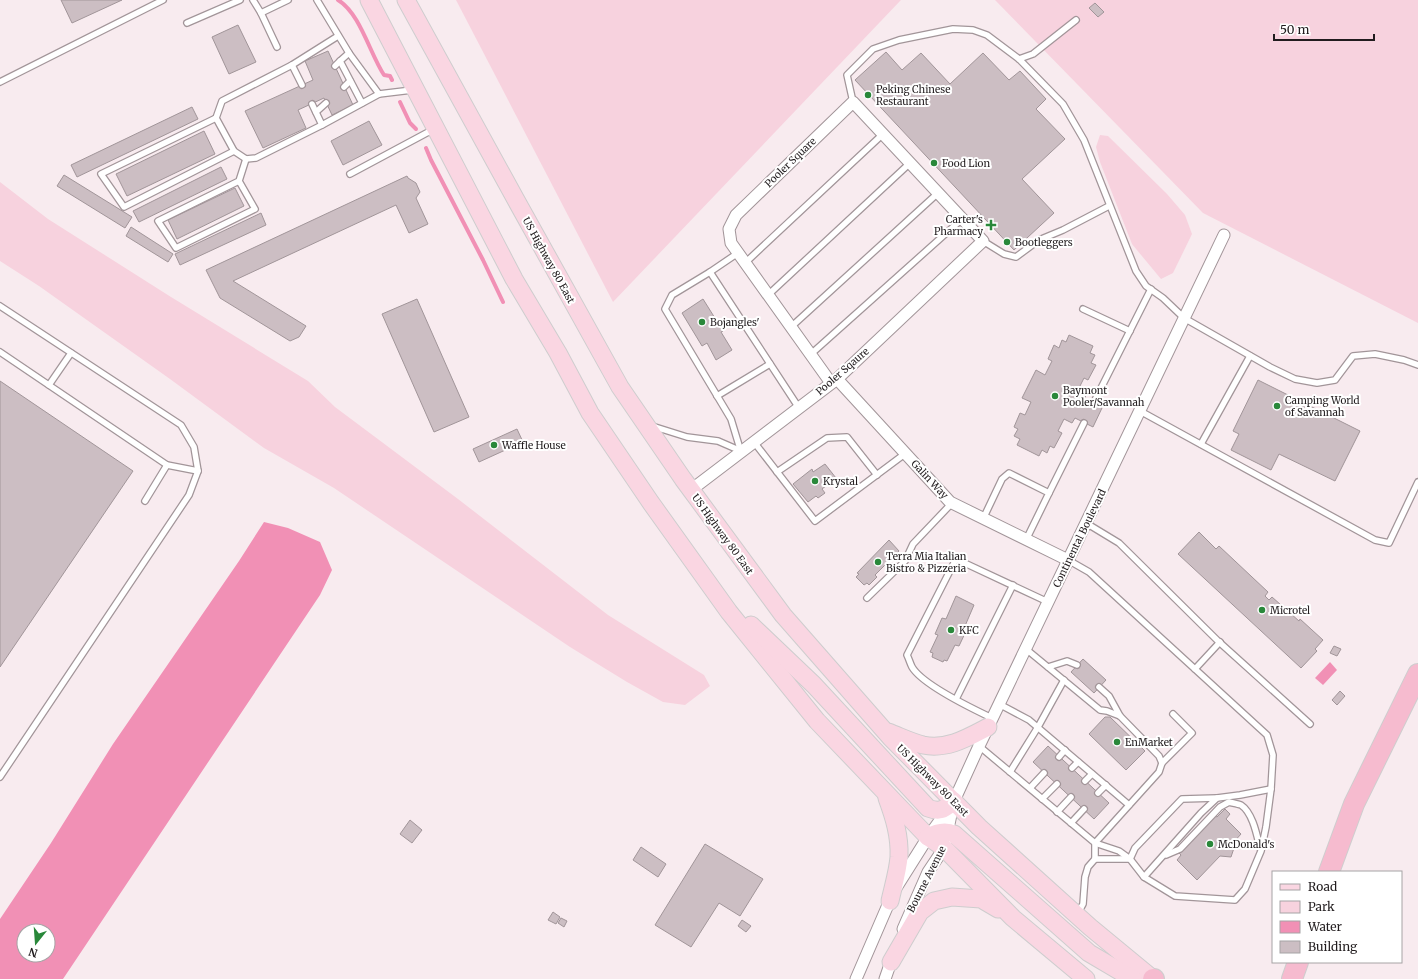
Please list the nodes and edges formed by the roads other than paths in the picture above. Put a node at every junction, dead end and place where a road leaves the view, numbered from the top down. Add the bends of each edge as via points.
1 (163, 0) edge
2 (240, 0) edge
3 (253, 0) edge
4 (288, 0) edge
5 (317, 0) edge
6 (369, 0) edge
7 (406, 0) edge
8 (261, 13) junction
9 (1076, 20) dead end
10 (187, 23) dead end
11 (338, 36) junction
12 (277, 47) dead end
13 (349, 53) junction
14 (1019, 58) junction
15 (340, 61) junction
16 (292, 65) junction
17 (335, 66) dead end
18 (350, 81) junction
19 (0, 82) edge
20 (302, 85) dead end
21 (344, 87) dead end
22 (416, 89) junction
23 (379, 94) junction
24 (852, 102) junction
25 (326, 103) dead end
26 (362, 103) junction
27 (312, 104) dead end
28 (316, 112) junction
29 (216, 118) junction
30 (322, 125) junction
31 (436, 128) junction
32 (883, 134) junction
33 (234, 151) junction
34 (246, 159) junction
35 (910, 163) junction
36 (350, 174) dead end
37 (239, 181) junction
38 (938, 193) junction
39 (1110, 206) junction
40 (962, 218) junction
41 (1224, 235) dead end
42 (983, 241) junction
43 (738, 254) junction
44 (745, 263) junction
45 (710, 272) junction
46 (1151, 289) junction
47 (768, 295) junction
48 (0, 306) edge
49 (1083, 309) dead end
50 (1184, 318) junction
51 (791, 326) junction
52 (1130, 331) junction
53 (0, 352) edge
54 (71, 353) junction
55 (810, 354) junction
56 (1250, 356) junction
57 (770, 364) junction
58 (1418, 365) edge
59 (834, 381) junction
60 (49, 385) junction
61 (717, 396) junction
62 (1093, 404) dead end
63 (799, 408) junction
64 (1140, 411) junction
65 (1084, 423) dead end
66 (646, 424) junction
67 (754, 442) junction
68 (1201, 444) junction
69 (741, 452) junction
70 (906, 453) junction
71 (167, 465) junction
72 (198, 471) junction
73 (777, 472) junction
74 (877, 475) junction
75 (1418, 482) edge
76 (691, 490) junction
77 (1049, 493) junction
78 (145, 501) dead end
79 (952, 503) junction
80 (983, 519) junction
81 (1086, 523) junction
82 (1026, 540) junction
83 (1068, 560) junction
84 (1013, 585) junction
85 (711, 587) junction
86 (867, 598) dead end
87 (1048, 602) junction
88 (1220, 642) junction
89 (1026, 649) junction
90 (1077, 665) dead end
91 (1048, 667) junction
92 (1195, 668) junction
93 (1418, 674) edge
94 (1064, 680) junction
95 (1099, 687) dead end
96 (956, 699) junction
97 (999, 704) junction
98 (1173, 714) dead end
99 (1120, 716) junction
100 (990, 723) junction
101 (1310, 724) dead end
102 (1038, 727) junction
103 (884, 730) junction
104 (979, 746) junction
105 (1065, 750) junction
106 (1059, 757) dead end
107 (1078, 762) junction
108 (1162, 764) junction
109 (1072, 768) dead end
110 (1010, 772) junction
111 (1044, 773) dead end
112 (1092, 774) junction
113 (0, 777) edge
114 (1085, 781) dead end
115 (1057, 784) dead end
116 (1106, 785) junction
117 (1030, 788) junction
118 (1271, 789) junction
119 (884, 790) junction
120 (1098, 793) dead end
121 (1071, 797) dead end
122 (1217, 798) junction
123 (1042, 799) junction
124 (954, 801) junction
125 (1129, 805) junction
126 (1084, 809) dead end
127 (1057, 812) junction
128 (1071, 823) junction
129 (947, 831) junction
130 (928, 837) junction
131 (1095, 843) junction
132 (944, 848) junction
133 (1261, 851) junction
134 (1163, 856) junction
135 (1095, 859) junction
136 (1130, 859) junction
137 (1329, 871) edge
138 (1144, 877) junction
139 (890, 901) junction
140 (1077, 915) junction
141 (1013, 918) junction
142 (891, 962) junction
143 (1298, 963) edge
144 (856, 979) edge
145 (885, 979) edge
146 (1086, 979) edge
147 (1134, 979) edge
148 (1153, 979) edge
149 (1292, 979) edge

1 - 19 lane
2 - 10 lane
3 - 8 lane
4 - 8 lane
5 - 11 lane
6 - 22 main road
7 - 66 main road, US Highway 80 East via 620,387
8 - 12 lane
9 - 14 lane via 1033,54
11 - 13 lane
11 - 16 lane
13 - 15 lane
13 - 23 lane
14 - 24 lane via 986,35 973,30 953,29 899,40 873,50 847,75
14 - 39 lane via 1063,104 1084,140
15 - 17 lane
15 - 18 lane
16 - 20 lane
16 - 29 lane via 222,101
18 - 21 lane
18 - 26 lane
22 - 23 lane
22 - 31 main road
23 - 26 lane
24 - 32 street
24 - 43 street, Pooler Square via 736,215 729,228 731,243
25 - 28 lane
26 - 30 lane
27 - 28 lane
28 - 30 lane
29 - 33 lane
29 - 33 lane via 101,174 124,206
30 - 34 lane via 256,158
31 - 36 lane
31 - 85 main road via 514,279 590,413
32 - 35 street
32 - 44 lane
33 - 34 lane
34 - 37 lane
35 - 38 street
35 - 47 lane
37 - 37 lane via 158,221 176,248 255,209
38 - 40 street
38 - 51 lane
39 - 42 lane via 1039,240 1016,257 1004,254
39 - 46 lane via 1136,272
40 - 42 street
40 - 55 lane
41 - 50 street, Continental Boulevard
42 - 59 street, Pooler Sqaure
43 - 44 street, Pooler Square
43 - 45 lane
44 - 47 street, Pooler Square
45 - 57 lane
45 - 61 lane via 672,295 665,309
46 - 50 lane
46 - 52 lane
47 - 51 street, Pooler Square
48 - 54 lane
49 - 52 lane
50 - 56 lane
50 - 64 street, Continental Boulevard
51 - 55 street, Pooler Square
52 - 62 lane
53 - 60 lane
54 - 60 lane
54 - 72 lane via 181,425 194,447
55 - 59 street, Pooler Square
56 - 58 lane via 1295,379 1317,383 1335,380 1353,356 1375,354
56 - 68 lane
57 - 61 lane
57 - 63 lane
59 - 63 street, Pooler Sqaure
59 - 70 street, Galin Way
60 - 71 lane
61 - 69 lane via 731,419
63 - 67 street, Pooler Sqaure
64 - 68 lane
64 - 81 street, Continental Boulevard
65 - 77 lane
66 - 69 lane via 687,437 718,441
66 - 76 main road, US Highway 80 East
67 - 69 street, Pooler Sqaure
67 - 73 lane
68 - 75 lane via 1375,540 1389,543
69 - 76 street, Pooler Sqaure
70 - 74 lane
70 - 79 street, Galin Way
71 - 72 lane
71 - 78 lane
72 - 113 lane via 189,495
73 - 74 lane via 827,438 847,437
73 - 74 lane via 815,521
76 - 103 main road, US Highway 80 East via 783,615
77 - 80 lane via 1010,473 1002,479
77 - 82 lane
79 - 80 street, Galin Way
79 - 86 lane via 913,544 906,561
80 - 82 street, Galin Way
81 - 83 street, Continental Boulevard
81 - 88 lane via 1119,543
82 - 83 street, Galin Way
83 - 87 street, Continental Boulevard
83 - 92 lane via 1089,572
84 - 87 lane
84 - 96 lane
84 - 96 lane via 956,559 907,656 912,668 925,680
85 - 119 main road via 817,721
85 - 124 main road via 814,685 928,808 943,810
87 - 89 street, Continental Boulevard
88 - 92 lane
88 - 101 lane
89 - 91 lane
89 - 97 street, Continental Boulevard
90 - 91 lane via 1067,661
91 - 94 lane
92 - 118 lane via 1266,736 1273,755
93 - 137 highway via 1354,804
94 - 99 lane via 1100,710
94 - 102 lane
95 - 99 lane via 1109,696
96 - 100 lane
97 - 100 street, Continental Boulevard
97 - 102 lane
98 - 108 lane via 1192,733
99 - 108 lane via 1159,756
100 - 103 main road via 962,741 943,746 923,745
100 - 104 street, Continental Boulevard
102 - 105 lane
102 - 110 lane
103 - 124 main road, US Highway 80 East
104 - 110 lane
104 - 124 street, Continental Boulevard
105 - 106 lane
105 - 107 lane
107 - 109 lane
107 - 112 lane
108 - 125 lane via 1159,772
110 - 117 lane
111 - 117 lane
112 - 114 lane
112 - 116 lane
115 - 123 lane
116 - 120 lane
116 - 125 lane
117 - 123 lane
118 - 122 lane
118 - 133 lane
119 - 130 main road
119 - 139 main road via 894,818 899,858
121 - 127 lane
122 - 134 lane
122 - 136 lane via 1182,798 1136,848
123 - 127 lane
124 - 129 street, Bourne Avenue
124 - 130 street, Continental Boulevard
124 - 140 main road, US Highway 80 East
125 - 131 lane
126 - 128 lane
127 - 128 lane
128 - 131 lane
129 - 130 main road via 937,832
129 - 132 street, Bourne Avenue
129 - 147 main road via 954,834 1089,952
130 - 132 main road
130 - 139 street, Bourne Avenue
131 - 135 lane
131 - 136 lane via 1119,851
132 - 141 main road
132 - 142 street, Bourne Avenue via 928,872 904,924
133 - 134 lane via 1255,826 1246,810 1241,805 1229,802 1220,807 1180,848
133 - 138 lane via 1245,889 1235,900 1174,896
134 - 138 lane
135 - 136 lane
135 - 140 lane via 1088,867 1083,904
136 - 138 lane
139 - 144 street, Bourne Avenue
140 - 148 main road, US Highway 80 East
141 - 142 main road via 981,899 952,897 934,902 920,912
141 - 146 main road
142 - 145 street, Bourne Avenue
143 - 149 highway

